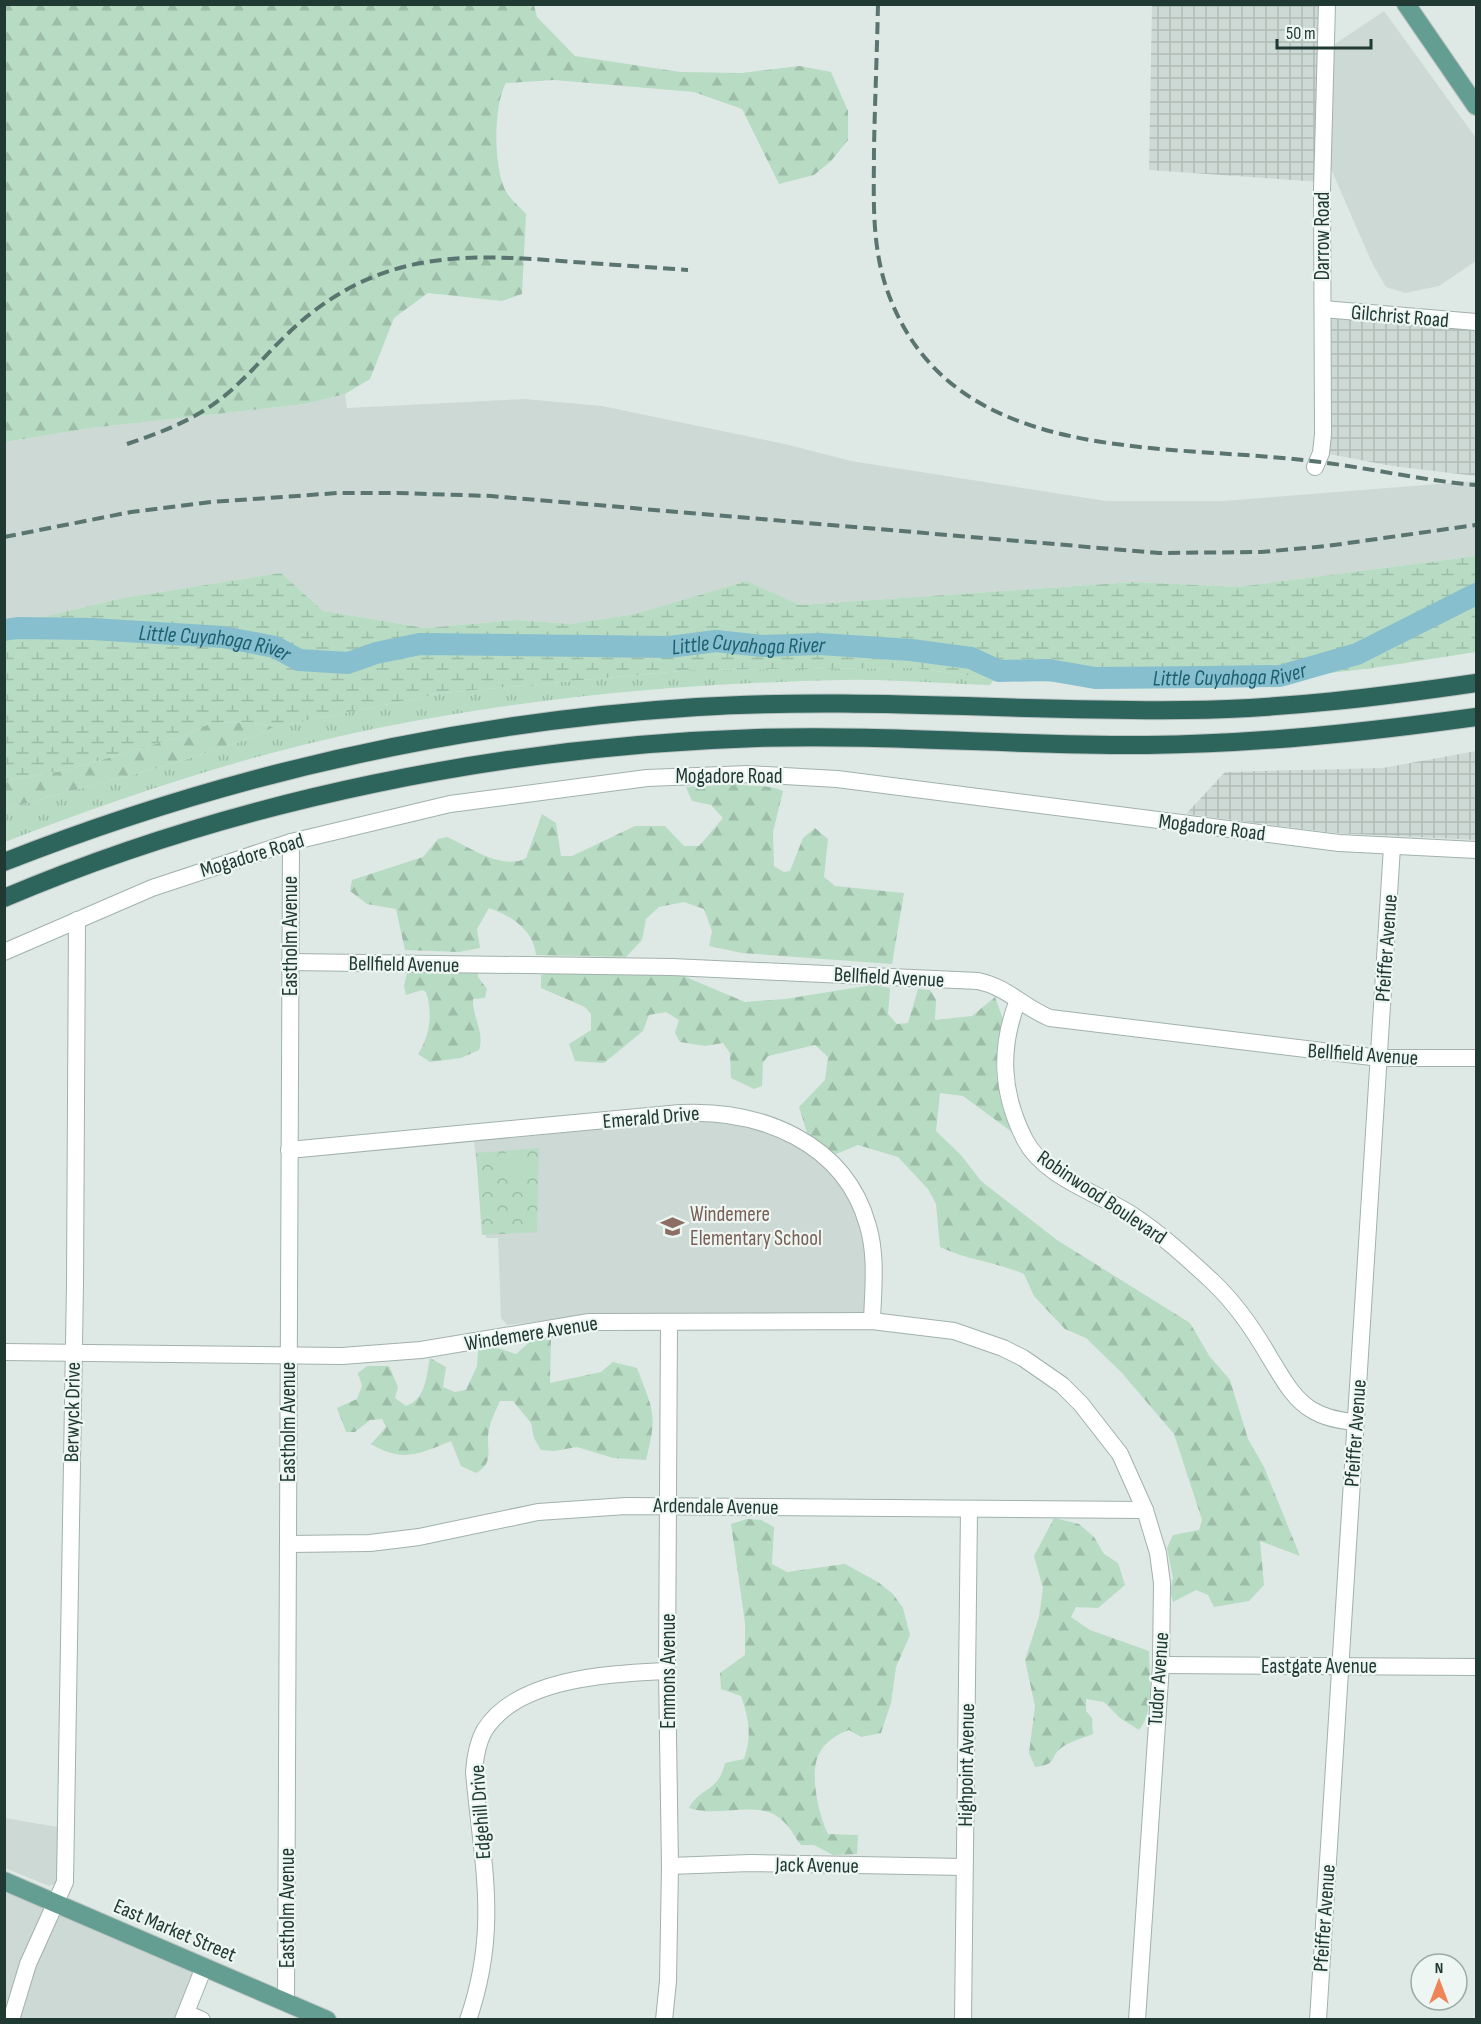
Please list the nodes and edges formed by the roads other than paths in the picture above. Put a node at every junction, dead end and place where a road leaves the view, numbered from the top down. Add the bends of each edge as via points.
1 (1327, 4) edge
2 (1407, 4) edge
3 (1476, 106) edge
4 (1323, 309) junction
5 (1476, 322) edge
6 (1315, 467) dead end
7 (1476, 683) edge
8 (1476, 717) edge
9 (291, 842) junction
10 (1392, 847) junction
11 (1476, 850) edge
12 (4, 862) edge
13 (27, 889) junction
14 (4, 898) edge
15 (4, 903) edge
16 (77, 920) junction
17 (4, 952) edge
18 (290, 962) junction
19 (1018, 1000) junction
20 (1380, 1058) junction
21 (1476, 1058) edge
22 (289, 1150) junction
23 (872, 1321) junction
24 (669, 1323) junction
25 (4, 1352) edge
26 (73, 1352) junction
27 (288, 1355) junction
28 (1048, 1375) joint
29 (1356, 1422) junction
30 (668, 1506) junction
31 (969, 1510) junction
32 (1145, 1510) junction
33 (289, 1544) junction
34 (1161, 1665) junction
35 (1339, 1665) junction
36 (1476, 1667) edge
37 (667, 1671) junction
38 (670, 1866) junction
39 (964, 1867) junction
40 (4, 1881) edge
41 (57, 1903) junction
42 (204, 1967) junction
43 (286, 2002) junction
44 (184, 2016) edge
45 (11, 2019) edge
46 (202, 2019) edge
47 (327, 2019) edge
48 (468, 2019) edge
49 (664, 2019) edge
50 (963, 2019) edge
51 (1137, 2019) edge
52 (1318, 2019) edge

1 - 4 street, Darrow Road
2 - 3 main road
4 - 5 street, Gilchrist Road
4 - 6 street, Darrow Road via 1323,434
7 - 12 highway via 1325,702 1191,710 808,703 696,707 566,719 456,735 305,766 123,819
8 - 13 highway via 1232,743 1044,744 816,737 594,750 428,774 286,805 151,845
9 - 10 street, Mogadore Road via 408,813 497,797 647,778 748,774 878,783 1242,832
9 - 16 street, Mogadore Road via 196,872
9 - 18 street, Eastholm Avenue
10 - 11 street, Mogadore Road
10 - 20 street, Pfeiffer Avenue
13 - 14 highway
13 - 15 highway
16 - 17 street, Mogadore Road
16 - 26 street, Berwyck Drive
18 - 19 street, Bellfield Avenue via 672,967 978,981 996,985
18 - 22 street, Eastholm Avenue
19 - 20 street, Bellfield Avenue via 1050,1018
19 - 29 street, Robinwood Boulevard via 1006,1035 1005,1070 1013,1107 1033,1152 1064,1177 1133,1215 1182,1252 1241,1312 1287,1387 1303,1403 1323,1416
20 - 21 street, Bellfield Avenue
20 - 29 street, Pfeiffer Avenue
22 - 23 street, Emerald Drive via 680,1113 730,1113 759,1121 808,1144 838,1169 852,1188 863,1208 870,1237 874,1267
22 - 27 street, Eastholm Avenue
23 - 24 street, Windemere Avenue
23 - 28 street, Windemere Avenue via 974,1336 1013,1353
24 - 27 street, Windemere Avenue via 589,1322 421,1350 342,1356
24 - 30 street, Emmons Avenue
25 - 26 street, Windemere Avenue
26 - 27 street, Windemere Avenue
26 - 41 street, Berwyck Drive via 65,1882
27 - 33 street, Eastholm Avenue
28 - 32 street, Tudor Avenue via 1081,1404 1106,1434 1130,1472
29 - 35 street, Pfeiffer Avenue
30 - 31 street, Ardendale Avenue
30 - 33 street, Ardendale Avenue via 567,1509 419,1537 370,1543
30 - 37 street, Emmons Avenue
31 - 32 street, Ardendale Avenue
31 - 39 street, Highpoint Avenue
32 - 34 street, Tudor Avenue via 1161,1573
33 - 43 street, Eastholm Avenue
34 - 35 street, Eastgate Avenue
34 - 51 street, Tudor Avenue
35 - 36 street, Eastgate Avenue
35 - 52 street, Pfeiffer Avenue
37 - 38 street, Emmons Avenue
37 - 48 street, Edgehill Drive via 595,1677 525,1695 506,1707 483,1732 474,1772 488,1920 483,1969
38 - 39 street, Jack Avenue via 750,1863
38 - 49 street, Emmons Avenue
39 - 50 street, Highpoint Avenue
40 - 41 main road, East Market Street
41 - 42 main road, East Market Street
41 - 45 street, Berwyck Drive via 28,1964
42 - 43 main road, East Market Street
42 - 44 street
43 - 47 main road, East Market Street
44 - 46 street

